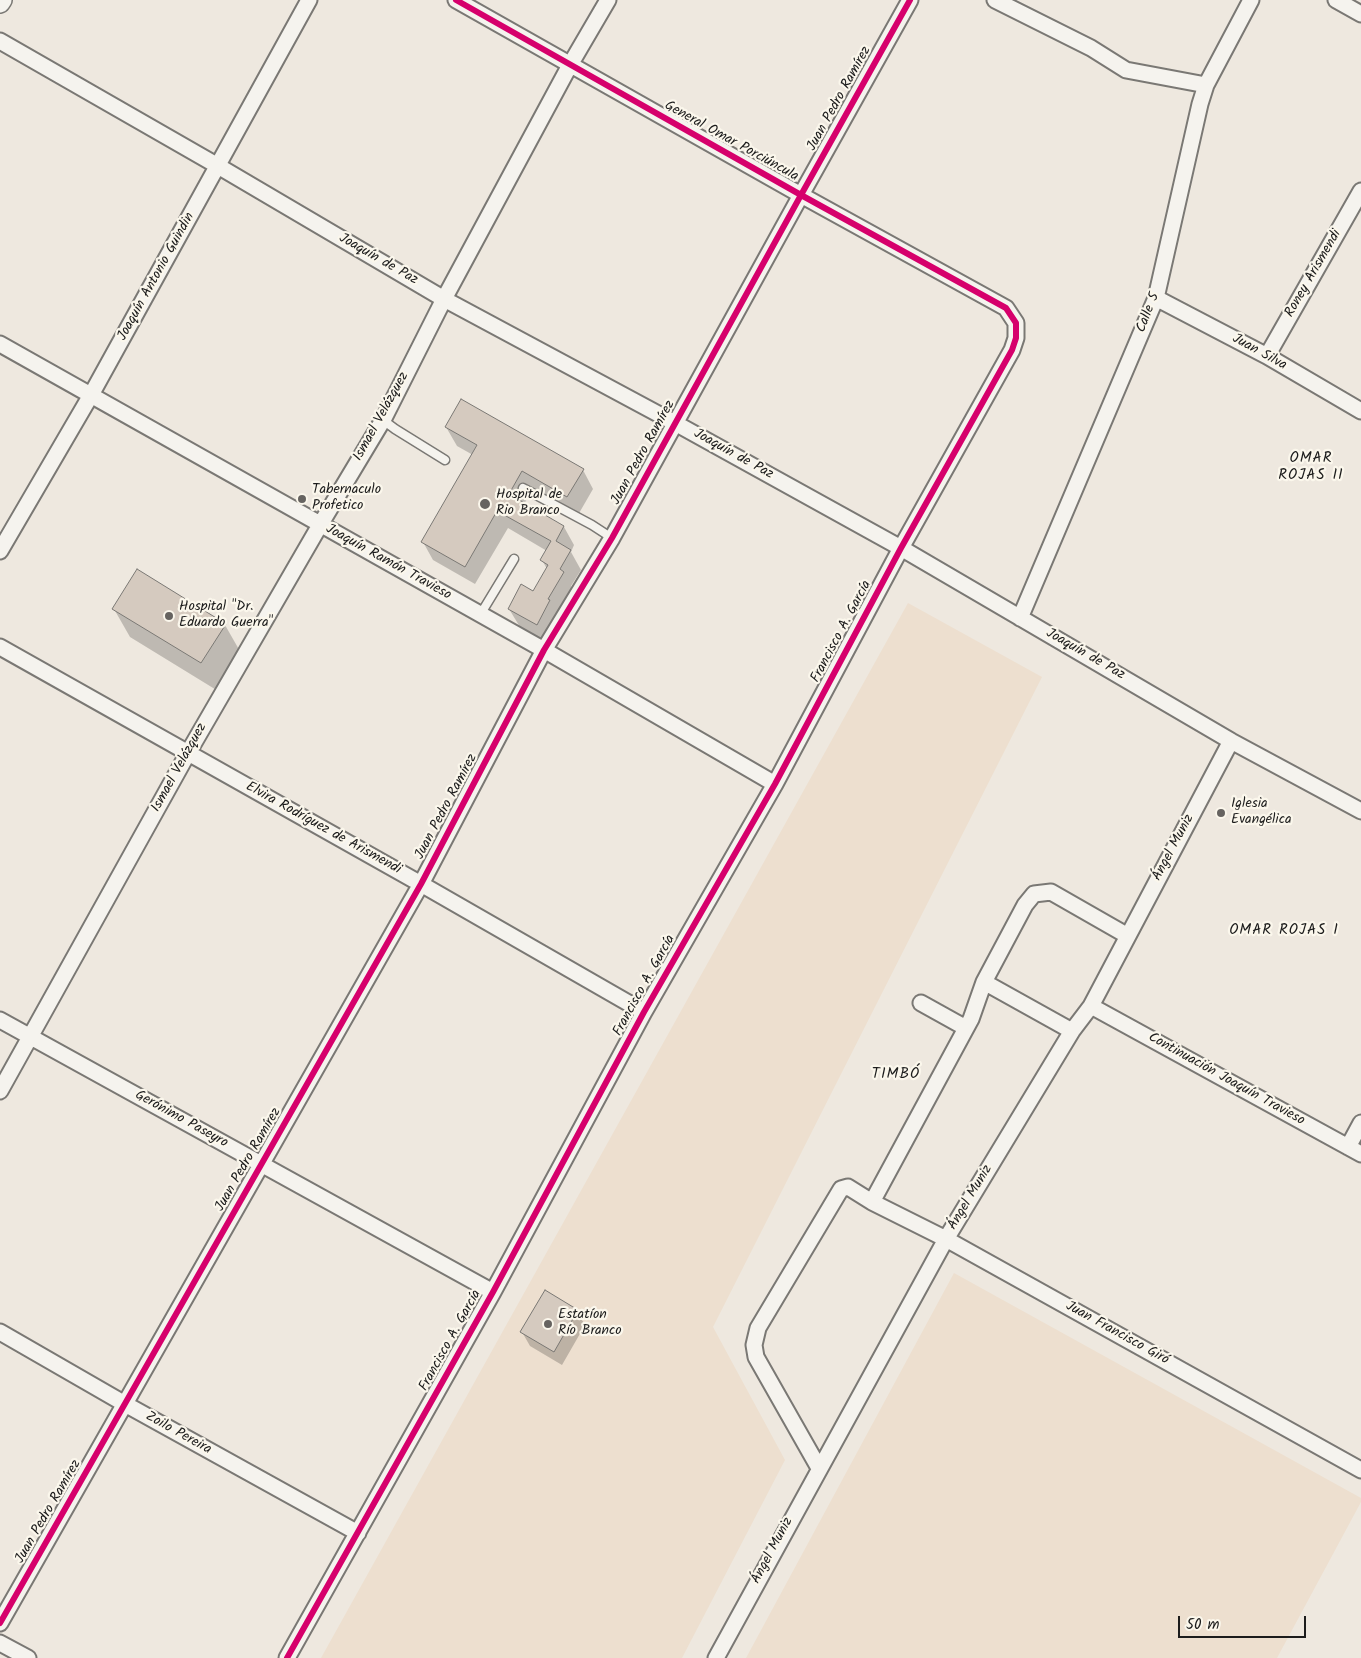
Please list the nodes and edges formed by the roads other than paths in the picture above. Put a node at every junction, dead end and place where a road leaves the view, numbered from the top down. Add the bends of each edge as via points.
1 (309, 0) edge
2 (456, 0) edge
3 (608, 0) edge
4 (910, 0) edge
5 (995, 0) edge
6 (1251, 0) edge
7 (1336, 0) edge
8 (1361, 14) edge
9 (0, 41) edge
10 (570, 66) junction
11 (1206, 85) junction
12 (218, 166) junction
13 (1361, 191) edge
14 (800, 195) junction
15 (1156, 298) junction
16 (444, 299) junction
17 (1016, 324) joint
18 (0, 344) edge
19 (1267, 356) junction
20 (91, 395) junction
21 (1361, 411) edge
22 (383, 420) junction
23 (675, 423) junction
24 (445, 460) dead end
25 (523, 488) dead end
26 (320, 525) junction
27 (612, 538) junction
28 (901, 548) junction
29 (0, 551) edge
30 (514, 559) dead end
31 (480, 615) junction
32 (1020, 618) junction
33 (0, 648) edge
34 (544, 650) junction
35 (1231, 741) junction
36 (188, 753) junction
37 (775, 784) junction
38 (1361, 811) edge
39 (421, 884) junction
40 (1128, 936) junction
41 (984, 982) junction
42 (921, 1003) dead end
43 (1091, 1006) junction
44 (644, 1012) junction
45 (0, 1020) edge
46 (966, 1028) junction
47 (1072, 1031) junction
48 (31, 1036) junction
49 (0, 1091) edge
50 (1361, 1124) edge
51 (1355, 1151) edge
52 (261, 1165) junction
53 (872, 1202) junction
54 (946, 1239) junction
55 (493, 1292) junction
56 (0, 1332) edge
57 (125, 1404) junction
58 (819, 1468) junction
59 (1361, 1470) edge
60 (358, 1533) junction
61 (0, 1623) edge
62 (0, 1643) edge
63 (28, 1658) edge
64 (287, 1658) edge
65 (716, 1658) edge

1 - 12 street, Joaquín Antonio Guindin
2 - 10 street, General Omar Porciúncula
3 - 10 street, Ismael Velázquez
4 - 14 street, Juan Pedro Ramírez
5 - 11 street via 1091,48 1126,70
6 - 11 street, Calle 5
7 - 8 street
9 - 12 street, Joaquín de Paz
10 - 14 street, General Omar Porciúncula
10 - 16 street, Ismael Velázquez
11 - 15 street, Calle 5
12 - 16 street, Joaquín de Paz
12 - 20 street, Joaquín Antonio Guindin
13 - 19 street, Roney Arismendi
14 - 17 street, General Omar Porciúncula via 1006,308
14 - 23 street, Juan Pedro Ramírez
15 - 19 street, Juan Silva
15 - 32 street, Calle 5
16 - 22 street, Ismael Velázquez
16 - 23 street, Joaquín de Paz
17 - 28 street, Francisco A. García via 1012,350
18 - 20 street, Joaquín Ramón Travieso
19 - 21 street, Juan Silva
20 - 26 street, Joaquín Ramón Travieso
20 - 29 street, Joaquín Antonio Guindin
22 - 24 lane
22 - 26 street, Ismael Velázquez
23 - 27 street, Juan Pedro Ramírez
23 - 28 street, Joaquín de Paz
25 - 27 lane
26 - 31 street, Joaquín Ramón Travieso
26 - 36 street, Ismael Velázquez
27 - 34 street, Juan Pedro Ramírez
28 - 32 street, Joaquín de Paz
28 - 37 street, Francisco A. García
30 - 31 lane
31 - 34 street, Joaquín Ramón Travieso
32 - 35 street, Joaquín de Paz
33 - 36 street, Elvira Rodríguez de Arismendi
34 - 37 street, Joaquín Ramón Travieso
34 - 39 street, Juan Pedro Ramírez
35 - 38 street, Joaquín de Paz
35 - 40 street, Ángel Muniz
36 - 39 street, Elvira Rodríguez de Arismendi
36 - 48 street, Ismael Velázquez
37 - 44 street, Francisco A. García
39 - 44 street, Elvira Rodríguez de Arismendi
39 - 52 street, Juan Pedro Ramírez
40 - 41 street via 1051,892 1034,894
40 - 43 street, Ángel Muniz
41 - 46 street
41 - 47 street
42 - 46 street
43 - 47 street, Ángel Muniz
43 - 51 street, Continuación Joaquín Travieso
44 - 55 street, Francisco A. García
45 - 48 street, Gerónimo Paseyro
46 - 53 street
47 - 54 street, Ángel Muniz
48 - 49 street, Ismael Velázquez
48 - 52 street, Gerónimo Paseyro
50 - 51 street
52 - 55 street, Gerónimo Paseyro
52 - 57 street, Juan Pedro Ramírez
53 - 54 street, Juan Francisco Giró
53 - 58 street, Juan Francisco Giró via 848,1187 841,1189 758,1328 754,1345 756,1357
54 - 58 street, Ángel Muniz
54 - 59 street, Juan Francisco Giró
55 - 60 street, Francisco A. García
56 - 57 street, Zoilo Pereira
57 - 60 street, Zoilo Pereira
57 - 61 street, Juan Pedro Ramírez
58 - 65 street, Ángel Muniz
60 - 64 street, Francisco A. García
62 - 63 street

